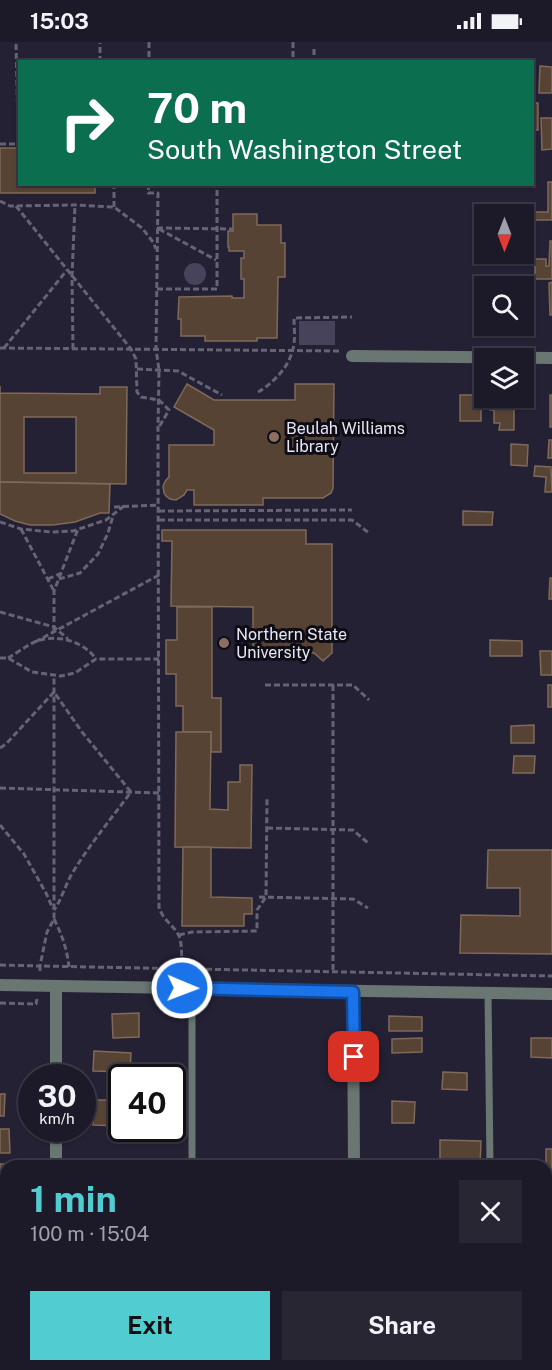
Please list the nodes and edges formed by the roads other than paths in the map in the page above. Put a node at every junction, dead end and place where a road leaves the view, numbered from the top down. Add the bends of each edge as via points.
1 (347, 354) road end
2 (552, 358) edge
3 (0, 985) edge
4 (56, 986) junction
5 (187, 988) junction
6 (353, 992) junction
7 (488, 992) junction
8 (552, 994) edge
9 (56, 1064) edge
10 (56, 1142) edge
11 (56, 1160) edge
12 (192, 1160) edge
13 (354, 1160) edge
14 (490, 1160) edge

1 - 2 street
3 - 4 street
4 - 5 street
4 - 9 street
5 - 6 street
5 - 12 lane
6 - 7 street
6 - 13 street
7 - 8 street
7 - 14 lane
10 - 11 street

